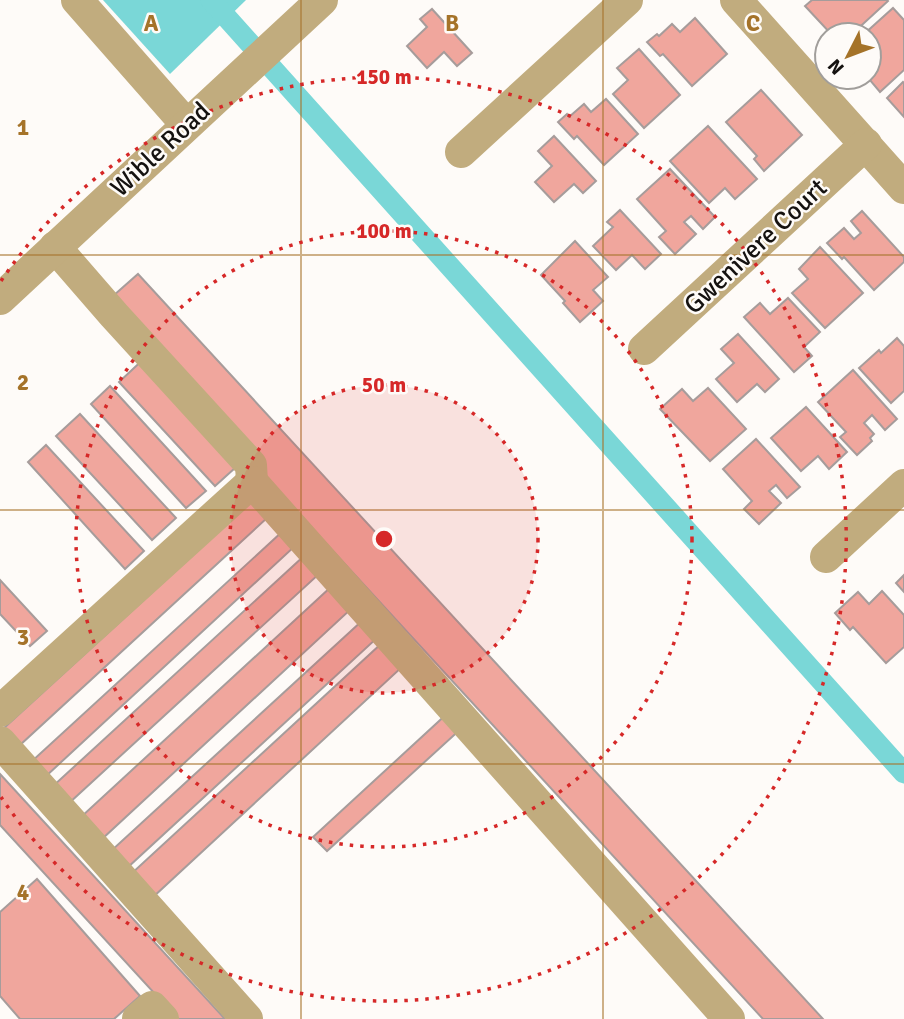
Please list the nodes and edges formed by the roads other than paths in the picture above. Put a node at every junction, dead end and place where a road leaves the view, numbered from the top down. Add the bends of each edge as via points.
1 (77, 0) edge
2 (322, 0) edge
3 (627, 0) edge
4 (736, 0) edge
5 (186, 124) junction
6 (866, 144) junction
7 (461, 152) dead end
8 (904, 188) edge
9 (55, 247) junction
10 (0, 299) edge
11 (644, 349) dead end
12 (252, 482) junction
13 (904, 485) edge
14 (826, 557) dead end
15 (0, 712) edge
16 (0, 742) edge
17 (138, 1019) edge
18 (163, 1019) edge
19 (247, 1019) edge
20 (729, 1019) edge

1 - 5 street
2 - 5 street, Wible Road
3 - 7 street
4 - 6 street
5 - 9 street, Wible Road
6 - 8 street
6 - 11 street, Gwenivere Court
9 - 10 street, Wible Road
9 - 12 street via 251,465
12 - 15 street
12 - 20 street
13 - 14 street
16 - 19 street
17 - 18 street via 152,1007

